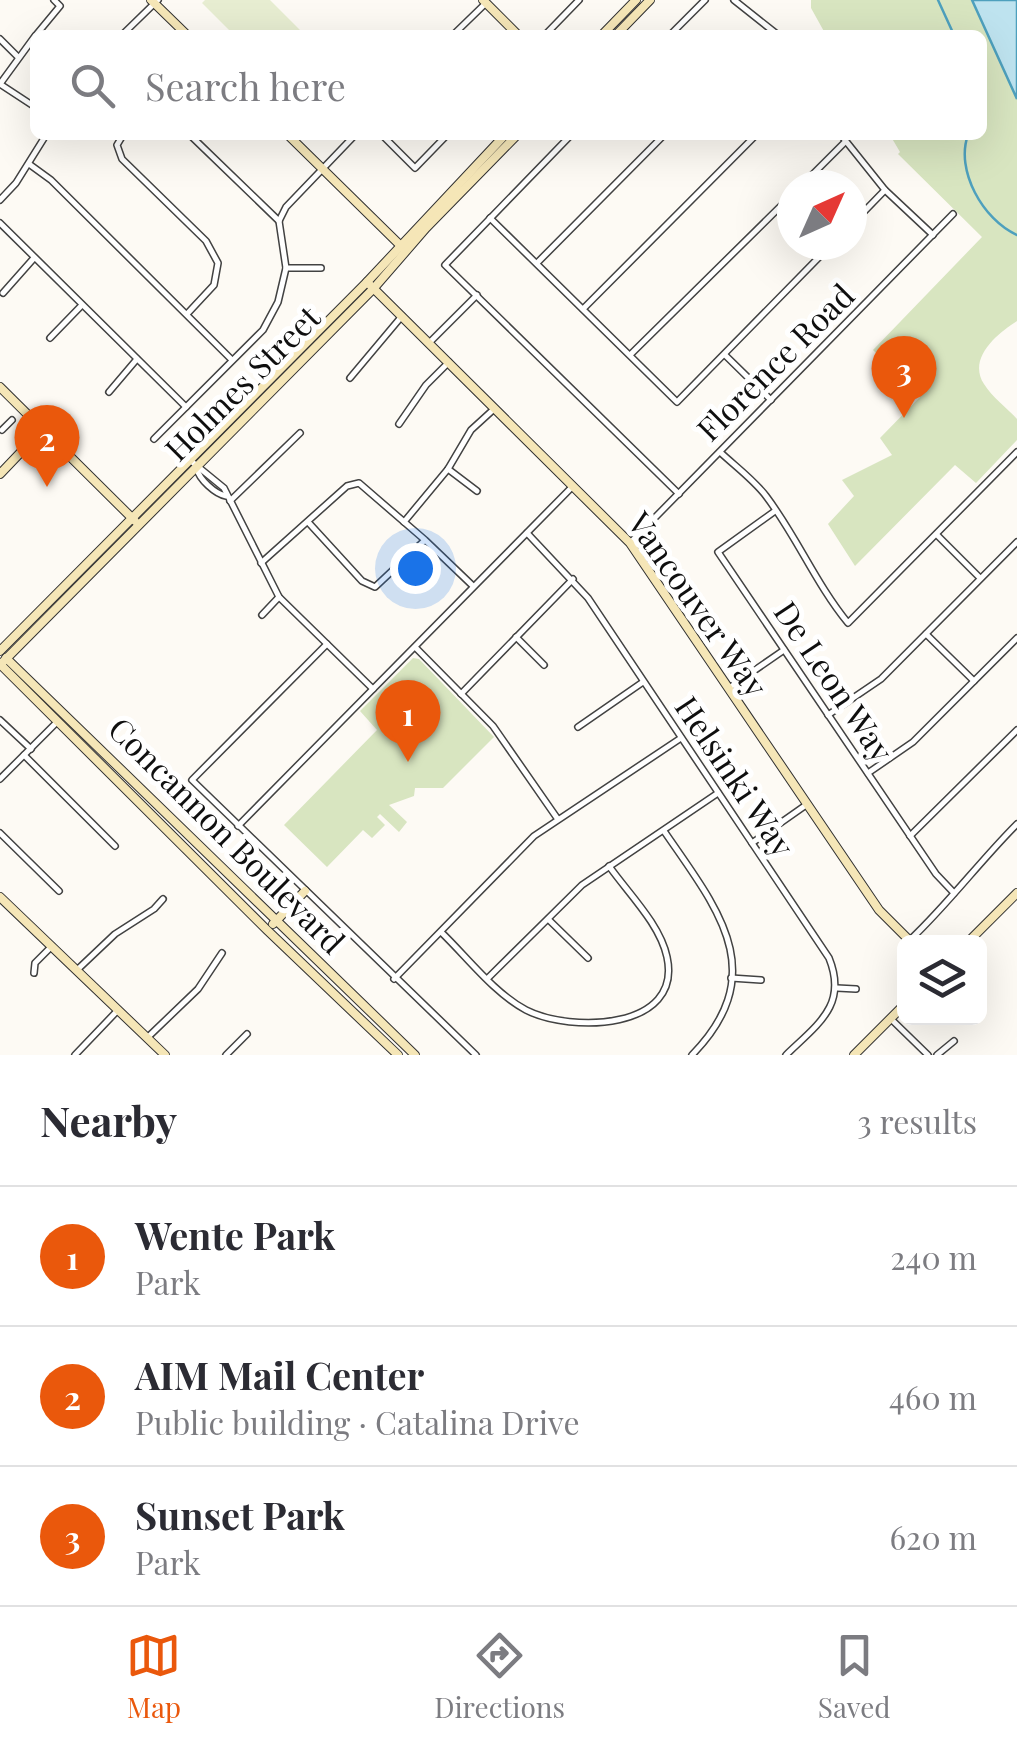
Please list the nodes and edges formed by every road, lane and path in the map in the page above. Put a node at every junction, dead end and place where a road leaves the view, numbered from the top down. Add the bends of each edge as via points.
1 (54, 0) edge
2 (578, 0) edge
3 (636, 0) edge
4 (650, 0) edge
5 (705, 0) edge
6 (734, 0) edge
7 (154, 1) edge
8 (485, 1) edge
9 (41, 30) edge
10 (127, 30) edge
11 (182, 30) edge
12 (459, 30) edge
13 (513, 30) edge
14 (550, 30) edge
15 (607, 30) edge
16 (621, 30) edge
17 (677, 30) edge
18 (772, 30) edge
19 (0, 39) edge
20 (30, 43) edge
21 (18, 57) junction
22 (0, 84) edge
23 (30, 104) edge
24 (43, 140) edge
25 (120, 140) edge
26 (195, 140) edge
27 (293, 140) edge
28 (350, 140) edge
29 (387, 140) edge
30 (442, 140) edge
31 (500, 140) edge
32 (512, 140) edge
33 (566, 140) edge
34 (659, 140) edge
35 (751, 140) edge
36 (845, 142) joint
37 (29, 164) junction
38 (321, 168) junction
39 (817, 170) edge
40 (885, 190) junction
41 (0, 200) edge
42 (867, 209) edge
43 (777, 210) edge
44 (954, 214) dead end
45 (490, 218) junction
46 (279, 222) junction
47 (0, 224) edge
48 (933, 235) junction
49 (403, 248) junction
50 (34, 258) junction
51 (817, 260) edge
52 (537, 263) junction
53 (286, 268) junction
54 (322, 268) dead end
55 (370, 285) junction
56 (2, 292) dead end
57 (476, 295) junction
58 (82, 305) junction
59 (583, 309) junction
60 (187, 314) junction
61 (402, 316) junction
62 (50, 338) dead end
63 (429, 342) junction
64 (725, 354) junction
65 (630, 355) junction
66 (137, 359) junction
67 (232, 360) junction
68 (449, 362) junction
69 (350, 378) dead end
70 (0, 387) edge
71 (109, 392) dead end
72 (770, 400) junction
73 (186, 407) junction
74 (494, 408) junction
75 (12, 420) dead end
76 (398, 424) dead end
77 (43, 429) junction
78 (1, 431) edge
79 (300, 432) dead end
80 (154, 439) dead end
81 (720, 452) junction
82 (1017, 452) edge
83 (194, 463) junction
84 (448, 469) junction
85 (0, 474) edge
86 (573, 486) junction
87 (477, 491) dead end
88 (678, 494) junction
89 (228, 498) junction
90 (775, 511) junction
91 (136, 522) junction
92 (308, 522) junction
93 (404, 522) junction
94 (527, 532) junction
95 (938, 536) junction
96 (425, 540) junction
97 (1017, 542) edge
98 (630, 543) junction
99 (261, 563) junction
100 (980, 578) junction
101 (574, 580) junction
102 (474, 587) junction
103 (279, 597) junction
104 (262, 615) dead end
105 (926, 634) junction
106 (516, 637) junction
107 (1017, 638) edge
108 (327, 644) junction
109 (416, 648) junction
110 (784, 650) junction
111 (1, 660) edge
112 (544, 665) dead end
113 (974, 681) junction
114 (643, 682) junction
115 (373, 689) junction
116 (728, 689) junction
117 (461, 694) junction
118 (66, 713) junction
119 (828, 715) junction
120 (0, 720) edge
121 (58, 721) junction
122 (578, 726) dead end
123 (1017, 730) edge
124 (681, 738) junction
125 (30, 749) junction
126 (24, 755) junction
127 (868, 774) junction
128 (0, 779) edge
129 (718, 792) junction
130 (806, 805) junction
131 (558, 819) junction
132 (1017, 824) edge
133 (238, 826) junction
134 (664, 831) junction
135 (0, 833) edge
136 (910, 836) junction
137 (752, 843) junction
138 (115, 846) dead end
139 (609, 866) junction
140 (59, 891) dead end
141 (305, 891) junction
142 (954, 892) junction
143 (1017, 893) edge
144 (0, 896) edge
145 (163, 899) dead end
146 (549, 920) junction
147 (276, 921) junction
148 (267, 930) junction
149 (442, 932) junction
150 (903, 935) edge
151 (916, 935) edge
152 (975, 935) edge
153 (52, 946) junction
154 (222, 953) dead end
155 (588, 958) dead end
156 (77, 970) junction
157 (34, 973) dead end
158 (488, 978) junction
159 (731, 978) junction
160 (394, 979) junction
161 (761, 980) dead end
162 (837, 988) junction
163 (856, 989) dead end
164 (118, 1010) junction
165 (897, 1012) edge
166 (891, 1018) junction
167 (247, 1034) dead end
168 (147, 1038) junction
169 (954, 1040) dead end
170 (74, 1055) edge
171 (165, 1055) edge
172 (226, 1055) edge
173 (398, 1055) edge
174 (415, 1055) edge
175 (476, 1055) edge
176 (692, 1055) edge
177 (786, 1055) edge
178 (854, 1055) edge
179 (928, 1055) edge
180 (937, 1055) edge

1 - 9 street via 60,6
2 - 14 street
3 - 15 main road
4 - 16 main road
5 - 17 street
6 - 18 street
7 - 10 street
7 - 11 main road
8 - 12 street
8 - 13 main road
19 - 21 street
20 - 21 street
21 - 22 street
22 - 23 street
24 - 37 street
25 - 60 street via 122,159 214,250 214,285
26 - 46 street
27 - 38 main road
28 - 38 street
29 - 30 street via 415,168
31 - 49 main road, Holmes Street
32 - 49 main road, Holmes Street
33 - 45 street
34 - 52 street
35 - 59 street
36 - 39 street
36 - 40 street
37 - 41 street
37 - 60 street
38 - 46 street
38 - 49 main road
40 - 42 street
40 - 48 street
43 - 65 street
44 - 48 street, Florence Road
45 - 52 street
45 - 57 street via 445,265
46 - 53 street
47 - 50 street
48 - 72 street, Florence Road
49 - 55 main road, Holmes Street
50 - 56 street
50 - 58 street
51 - 64 street
52 - 59 street
53 - 54 street
53 - 67 street via 263,330
55 - 61 main road, Vancouver Way
55 - 83 main road, Holmes Street
57 - 63 street
57 - 88 street
58 - 62 street
58 - 66 street
59 - 65 street
60 - 67 street
61 - 63 main road, Vancouver Way
61 - 69 street
63 - 68 main road, Vancouver Way
64 - 65 street via 677,402
64 - 72 street
66 - 71 street
66 - 73 street
67 - 73 street
68 - 74 main road, Vancouver Way
68 - 76 street
70 - 77 main road
72 - 81 street, Florence Road
73 - 80 street
74 - 84 street
74 - 86 main road, Vancouver Way
75 - 78 street
77 - 85 main road
77 - 91 main road
79 - 89 street
81 - 88 street, Florence Road
81 - 90 street
82 - 95 street
83 - 89 street
83 - 91 main road, Holmes Street
84 - 87 street
84 - 93 street
86 - 94 street
86 - 98 main road, Vancouver Way
88 - 98 street, Florence Road
89 - 99 street
90 - 95 street via 848,623
90 - 110 street, De Leon Way via 718,552
91 - 111 main road, Holmes Street
92 - 93 street via 359,483
92 - 96 street via 375,587
92 - 99 street
93 - 96 street
94 - 101 street, Helsinki Way
94 - 102 street
95 - 100 street
96 - 102 street
97 - 100 street
98 - 116 main road, Vancouver Way
99 - 103 street
100 - 105 street
101 - 106 street
101 - 114 street, Helsinki Way
102 - 109 street
103 - 104 street
103 - 108 street
105 - 113 street
105 - 119 street via 882,679
106 - 112 street
106 - 117 street
107 - 113 street
108 - 115 street
108 - 133 street via 192,780
109 - 115 street
109 - 117 street
110 - 116 street
110 - 119 street, De Leon Way
111 - 118 main road, Concannon Boulevard
111 - 121 main road, Concannon Boulevard
113 - 127 street via 913,742
114 - 122 street
114 - 124 street, Helsinki Way
115 - 133 street
116 - 130 main road, Vancouver Way
117 - 131 street via 493,726
118 - 121 street
118 - 147 main road, Concannon Boulevard
119 - 127 street, De Leon Way
120 - 125 street
121 - 125 street
121 - 148 main road, Concannon Boulevard
123 - 136 street
124 - 129 street, Helsinki Way
124 - 131 street
125 - 126 street
126 - 128 street
126 - 138 street
127 - 136 street, De Leon Way
129 - 134 street
129 - 137 street, Helsinki Way
130 - 137 street
130 - 150 main road, Vancouver Way
131 - 149 street
132 - 142 street
133 - 141 street
134 - 139 street
134 - 159 street via 717,909 730,938
135 - 140 street
136 - 142 street, De Leon Way
137 - 162 street, Helsinki Way via 829,958
139 - 146 street
139 - 158 street via 666,954 664,990 652,1004 597,1025 562,1024 528,1011
141 - 147 main road
141 - 160 street
142 - 151 street
143 - 152 main road
144 - 153 main road
145 - 156 street
146 - 155 street
146 - 158 street
147 - 148 main road
147 - 174 main road, Concannon Boulevard
148 - 173 main road, Concannon Boulevard
149 - 158 street
149 - 160 street
153 - 156 main road
153 - 157 street
154 - 168 street via 198,989
156 - 164 main road
159 - 161 street
159 - 176 street via 726,1008
160 - 175 street
162 - 163 street
162 - 177 street via 824,1018
164 - 168 main road
164 - 170 street
165 - 166 main road
166 - 178 main road
166 - 179 street
167 - 172 street
168 - 171 main road
169 - 180 street

